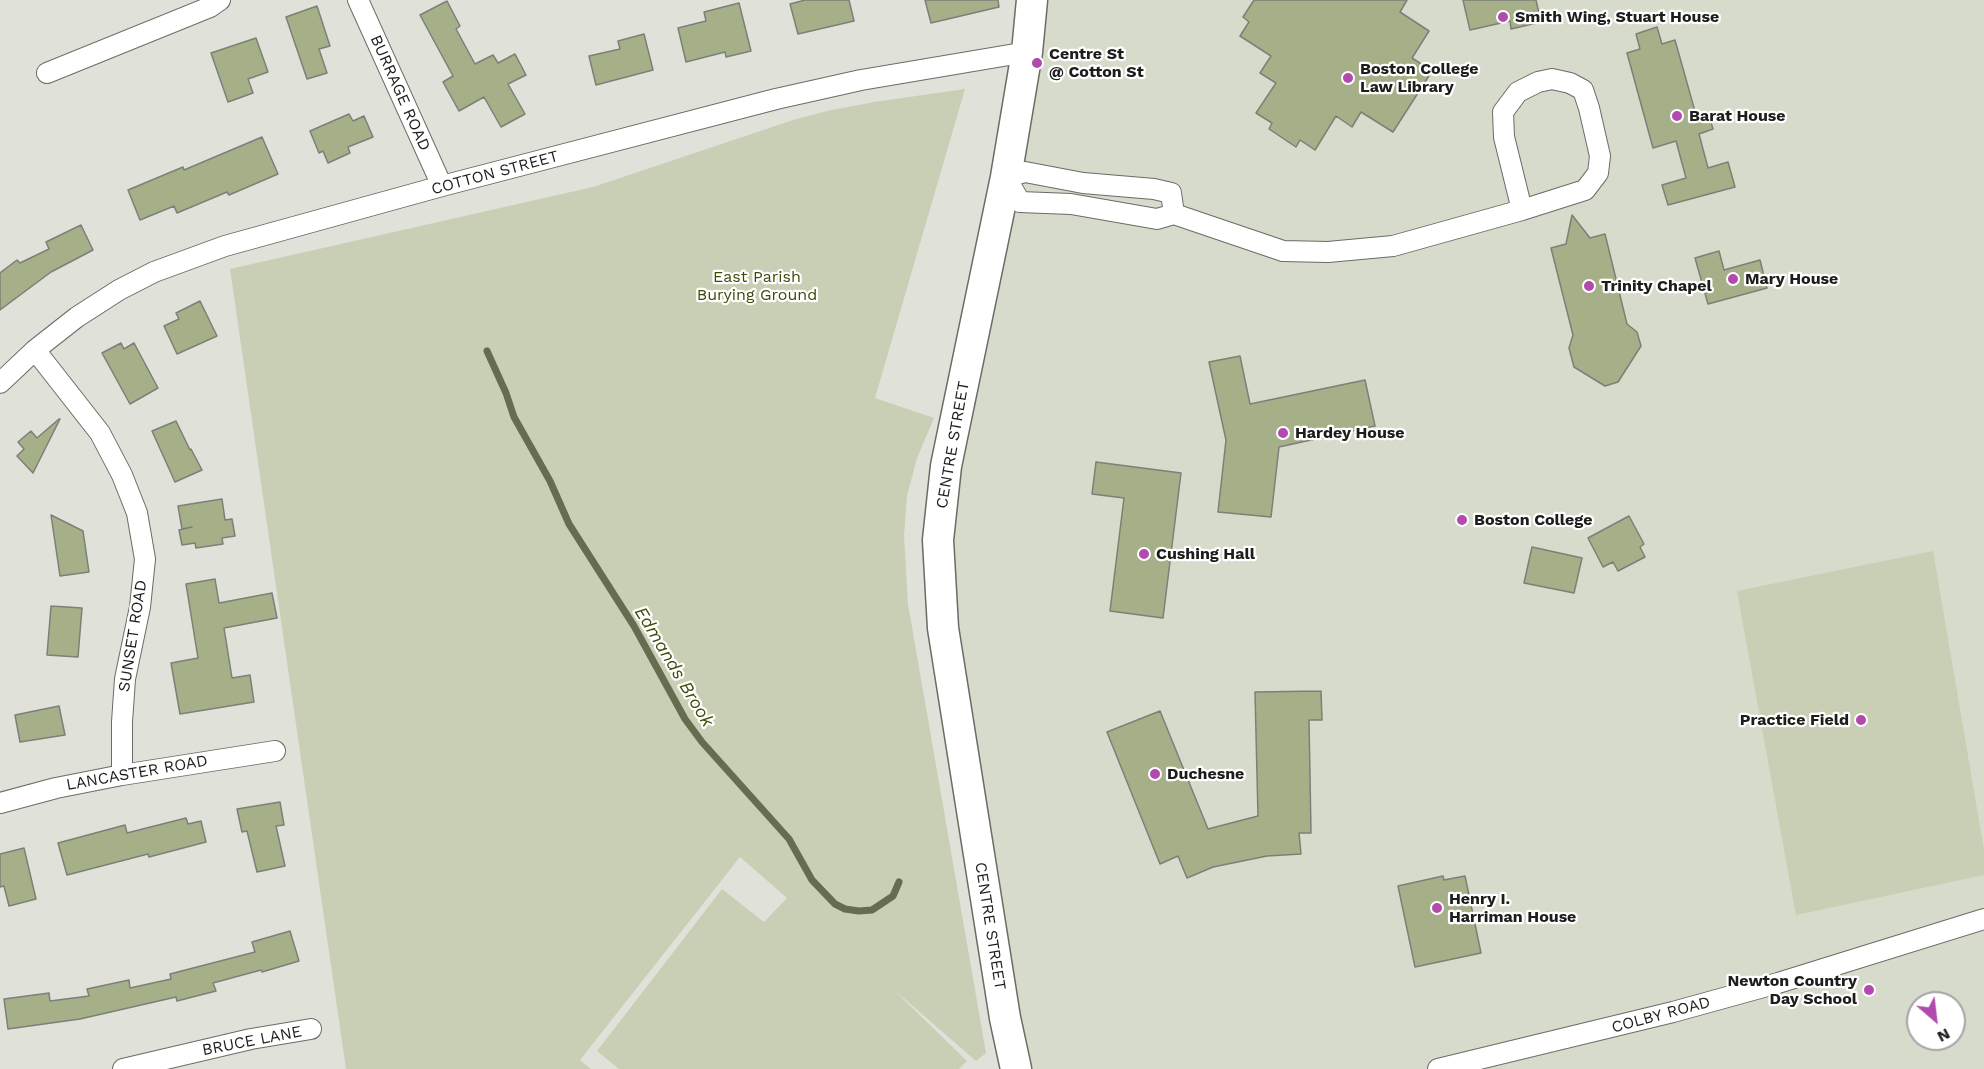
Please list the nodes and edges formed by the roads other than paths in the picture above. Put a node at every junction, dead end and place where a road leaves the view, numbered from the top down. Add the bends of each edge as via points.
1 (220, 0) edge
2 (358, 0) edge
3 (1032, 0) edge
4 (1027, 52) junction
5 (46, 73) dead end
6 (1006, 177) junction
7 (442, 186) junction
8 (1522, 210) junction
9 (1174, 214) junction
10 (35, 350) junction
11 (0, 383) edge
12 (275, 751) dead end
13 (122, 775) junction
14 (0, 803) edge
15 (1984, 919) edge
16 (311, 1029) dead end
17 (123, 1069) edge
18 (1016, 1069) edge
19 (1438, 1069) edge

1 - 5 street
2 - 7 street, BURRAGE ROAD
3 - 4 main road, CENTRE STREET
4 - 6 main road, CENTRE STREET
4 - 7 street, COTTON STREET via 861,80 776,99
6 - 9 street via 1020,202 1071,204 1157,219
6 - 9 street via 1025,172 1083,183 1154,189 1171,193
6 - 18 main road, CENTRE STREET via 946,466 938,540 945,640
7 - 10 street, COTTON STREET via 225,246 154,272 77,317
8 - 8 street via 1504,137 1503,112 1518,92 1538,82 1570,82 1583,90 1589,108 1600,156 1598,173 1585,190
8 - 9 street via 1393,246 1328,252 1283,251
10 - 11 street, COTTON STREET
10 - 13 street, SUNSET ROAD via 100,433 136,513 145,559 125,679
12 - 13 street, LANCASTER ROAD
13 - 14 street, LANCASTER ROAD
15 - 19 street, COLBY ROAD via 1778,983
16 - 17 street, BRUCE LANE

